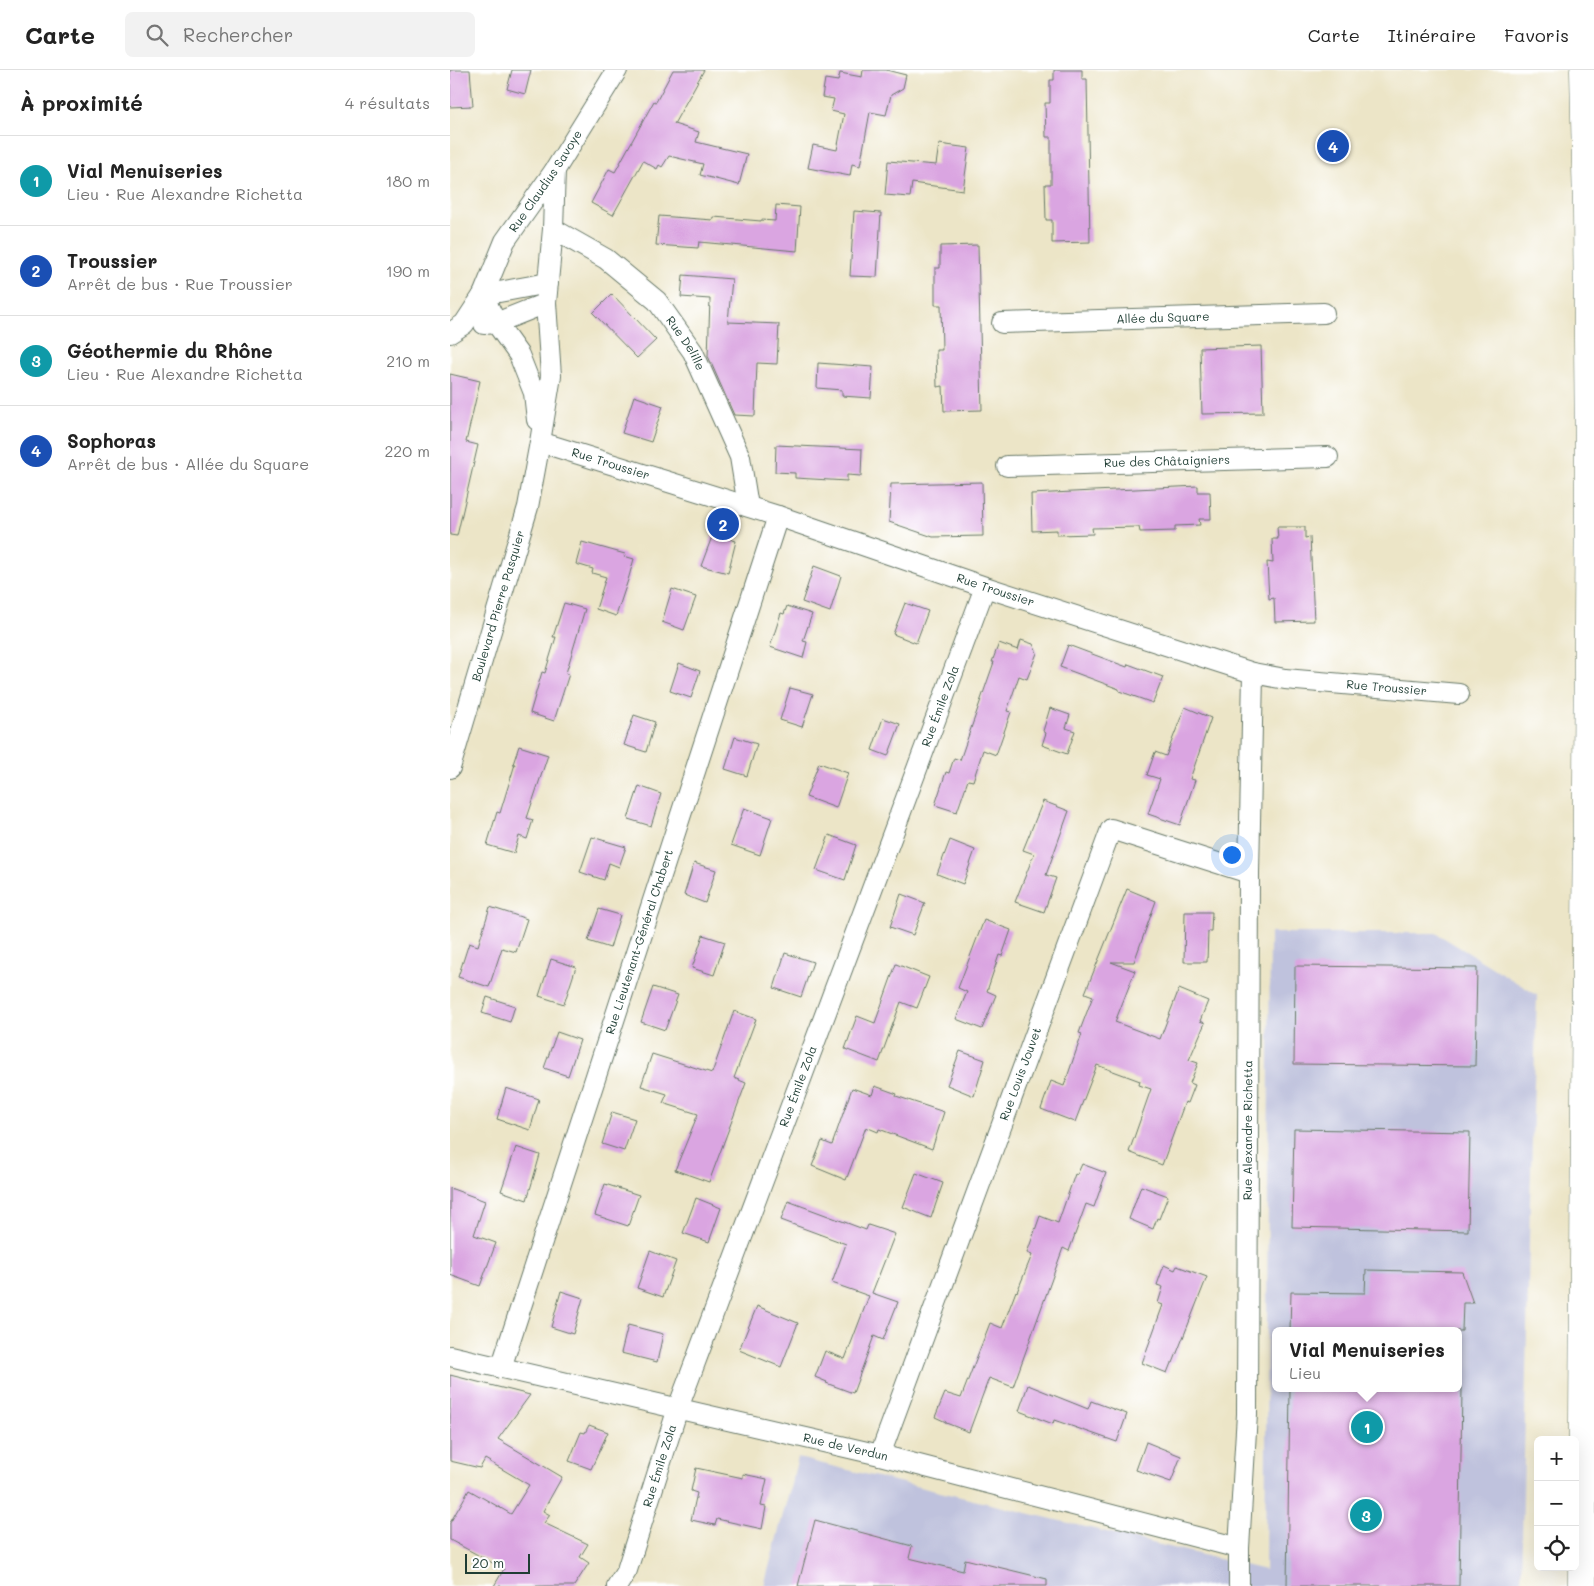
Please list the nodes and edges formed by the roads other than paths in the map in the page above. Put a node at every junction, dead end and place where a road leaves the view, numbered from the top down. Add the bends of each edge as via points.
1 (617, 70) edge
2 (1584, 70) edge
3 (555, 170) junction
4 (553, 229) junction
5 (548, 282) junction
6 (483, 295) junction
7 (546, 303) junction
8 (1324, 312) dead end
9 (496, 323) junction
10 (1002, 323) dead end
11 (457, 329) edge
12 (540, 442) junction
13 (1328, 457) dead end
14 (1007, 466) dead end
15 (748, 506) junction
16 (778, 516) junction
17 (985, 587) junction
18 (1253, 673) junction
19 (1460, 694) dead end
20 (450, 768) edge
21 (1249, 873) junction
22 (450, 1356) edge
23 (501, 1368) junction
24 (678, 1408) junction
25 (880, 1455) junction
26 (1239, 1548) junction
27 (617, 1586) edge
28 (1239, 1586) edge
29 (1582, 1586) edge

1 - 3 street, Rue Claudius Savoye
2 - 29 highway via 1589,477
3 - 4 street, Boulevard Pierre Pasquier
3 - 6 street, Rue Claudius Savoye via 505,240
4 - 5 street, Boulevard Pierre Pasquier
4 - 15 street, Rue Delille via 606,259 657,301 693,352 740,457
5 - 6 street
5 - 7 street, Boulevard Pierre Pasquier
6 - 9 street, Boulevard Pierre Pasquier
6 - 11 street, Rue Claudius Savoye
7 - 9 street, Rue Claudius Savoye
7 - 12 street, Boulevard Pierre Pasquier via 551,376
8 - 10 street, Allée du Square
9 - 11 street, Rue Claudius Savoye
9 - 12 street, Boulevard Pierre Pasquier via 519,355 534,393
12 - 15 street, Rue Troussier
12 - 20 street, Boulevard Pierre Pasquier via 528,508
13 - 14 street, Rue des Châtaigniers
15 - 16 street, Rue Troussier
16 - 17 street, Rue Troussier
16 - 23 street, Rue Lieutenant-Général Chabert
17 - 18 street, Rue Troussier
17 - 24 street, Rue Émile Zola
18 - 19 street, Rue Troussier via 1285,679
18 - 21 street, Rue Alexandre Richetta
21 - 25 street, Rue Louis Jouvet via 1111,829
21 - 26 street, Rue Alexandre Richetta via 1247,1414
22 - 23 street, Rue de Verdun
23 - 24 street, Rue de Verdun
24 - 25 street, Rue de Verdun
24 - 27 street, Rue Émile Zola via 627,1570
25 - 26 street, Rue de Verdun
26 - 28 street, Rue Alexandre Richetta

